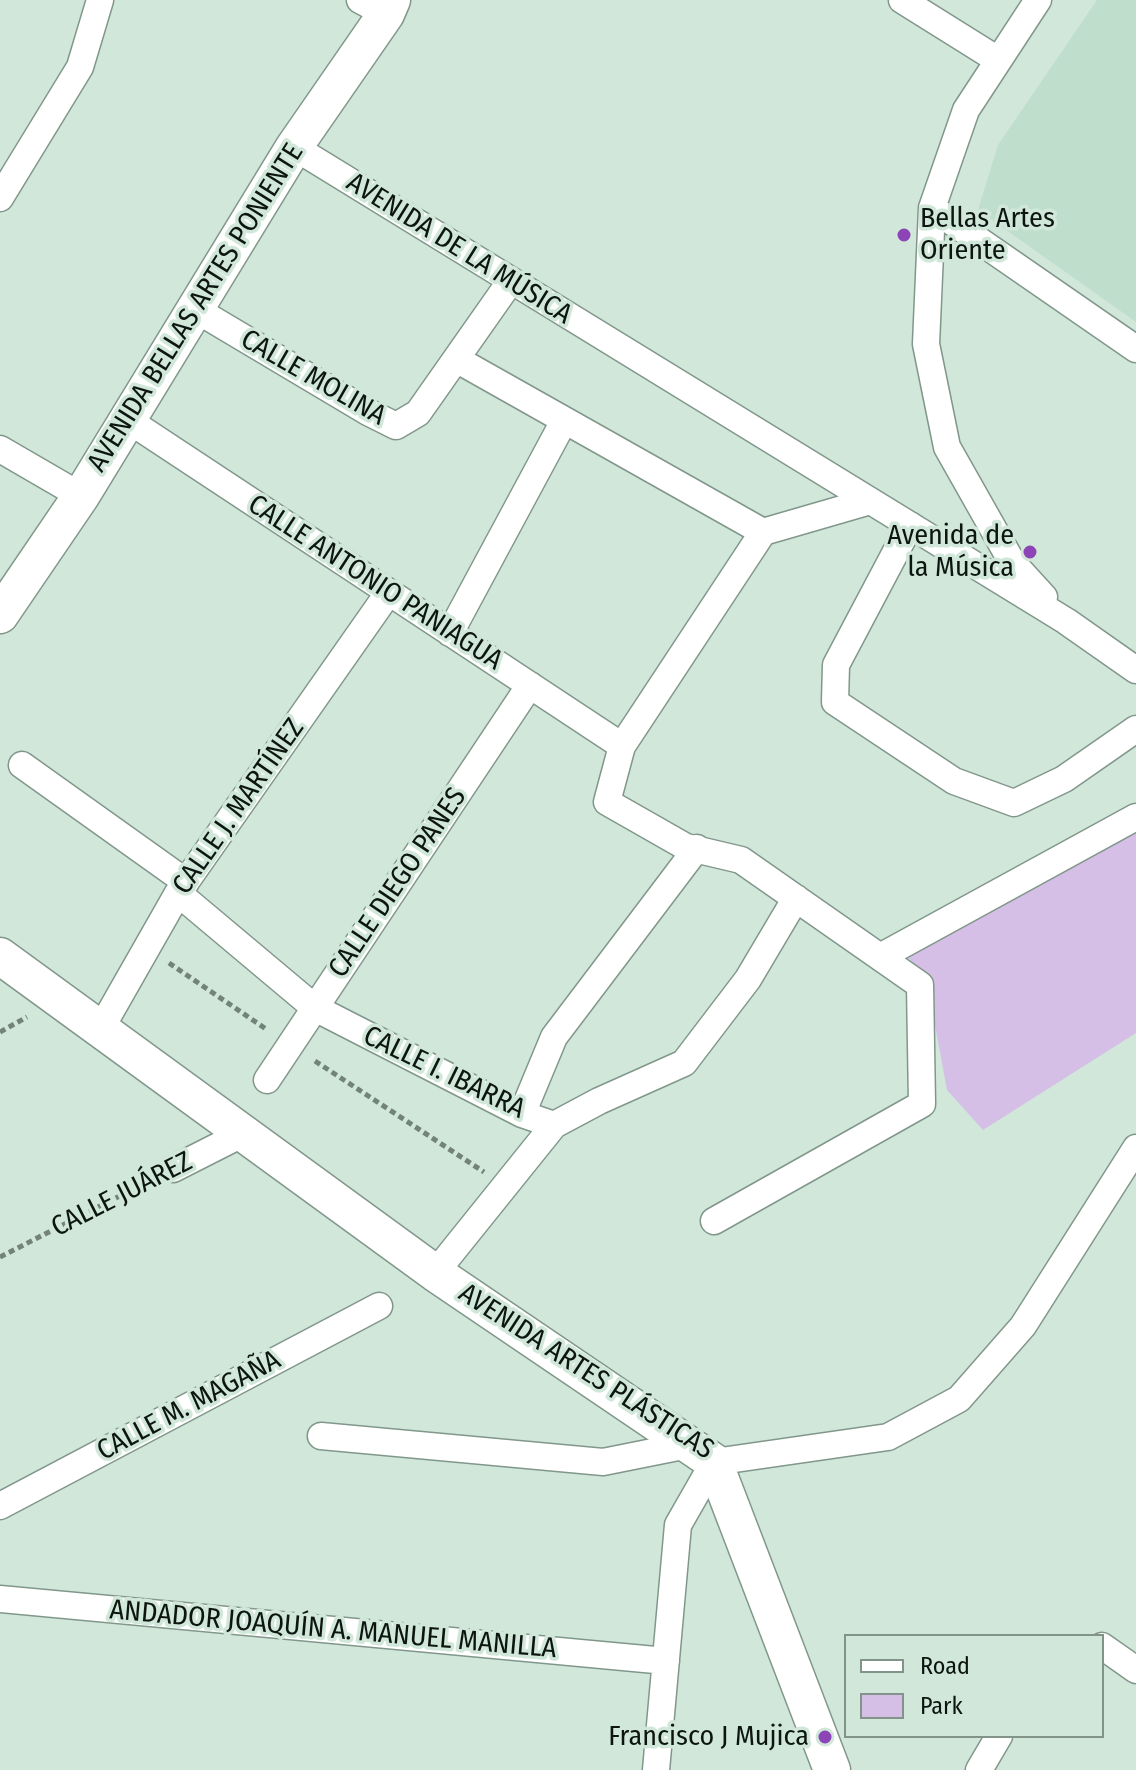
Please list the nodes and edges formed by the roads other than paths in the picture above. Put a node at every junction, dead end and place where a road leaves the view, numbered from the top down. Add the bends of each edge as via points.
1 (100, 0) edge
2 (902, 0) edge
3 (1038, 0) edge
4 (379, 5) edge
5 (998, 60) junction
6 (294, 147) junction
7 (0, 198) edge
8 (932, 208) junction
9 (510, 282) junction
10 (195, 309) junction
11 (1136, 349) edge
12 (456, 359) junction
13 (128, 420) junction
14 (564, 421) junction
15 (0, 449) edge
16 (81, 496) junction
17 (870, 501) junction
18 (910, 525) junction
19 (763, 532) junction
20 (389, 592) junction
21 (0, 615) edge
22 (1066, 621) junction
23 (450, 633) junction
24 (1136, 670) edge
25 (530, 685) junction
26 (1136, 729) edge
27 (622, 746) junction
28 (22, 765) dead end
29 (1136, 817) edge
30 (691, 848) junction
31 (182, 887) junction
32 (796, 898) junction
33 (0, 956) edge
34 (880, 957) junction
35 (315, 1008) junction
36 (100, 1030) junction
37 (267, 1080) dead end
38 (522, 1114) junction
39 (554, 1125) junction
40 (244, 1133) junction
41 (1136, 1148) edge
42 (173, 1169) road end
43 (714, 1221) dead end
44 (435, 1273) junction
45 (379, 1306) dead end
46 (321, 1436) dead end
47 (701, 1454) junction
48 (0, 1506) edge
49 (0, 1599) edge
50 (1104, 1647) edge
51 (666, 1661) junction
52 (1136, 1670) edge
53 (998, 1738) edge
54 (656, 1770) edge
55 (832, 1770) edge
56 (979, 1770) edge

1 - 7 street via 80,67
2 - 5 street
3 - 5 street
4 - 6 street, AVENIDA BELLAS ARTES PONIENTE
5 - 8 street via 966,110
6 - 9 street, AVENIDA DE LA MÚSICA
6 - 10 street, AVENIDA BELLAS ARTES PONIENTE
8 - 11 street
8 - 22 street via 926,344 947,447 1012,562
9 - 12 street, CALLE MOLINA
9 - 17 street, AVENIDA DE LA MÚSICA
10 - 12 street, CALLE MOLINA via 396,426 418,413
10 - 13 street, AVENIDA BELLAS ARTES PONIENTE
12 - 14 street
13 - 16 street, AVENIDA BELLAS ARTES PONIENTE
13 - 20 street, CALLE ANTONIO PANIAGUA
14 - 19 street
14 - 23 street
15 - 16 street
16 - 21 street, AVENIDA BELLAS ARTES PONIENTE
17 - 18 street, AVENIDA DE LA MÚSICA
17 - 19 street
18 - 22 street, AVENIDA DE LA MÚSICA
18 - 26 street via 836,665 835,702 954,781 1014,803 1064,779
19 - 27 street
20 - 23 street, CALLE ANTONIO PANIAGUA
20 - 31 street, CALLE J. MARTÍNEZ
22 - 24 street, AVENIDA DE LA MÚSICA
23 - 25 street, CALLE ANTONIO PANIAGUA
25 - 27 street, CALLE ANTONIO PANIAGUA
25 - 35 street, CALLE DIEGO PANES
27 - 30 street via 607,802
28 - 31 street, CALLE I. IBARRA
29 - 34 street
30 - 32 street via 741,860
30 - 38 street via 554,1037
31 - 35 street, CALLE I. IBARRA
31 - 36 street, CALLE J. MARTÍNEZ
32 - 34 street
32 - 39 street, CALLE I. IBARRA via 748,979 684,1063
33 - 36 street, AVENIDA ARTES PLÁSTICAS
34 - 43 street via 920,985 922,1104
35 - 37 street, CALLE DIEGO PANES
35 - 38 street, CALLE I. IBARRA
36 - 40 street, AVENIDA ARTES PLÁSTICAS
38 - 39 street, CALLE I. IBARRA
39 - 44 street
40 - 42 street, CALLE JUÁREZ
40 - 44 street, AVENIDA ARTES PLÁSTICAS
41 - 47 street, AVENIDA ARTES PLÁSTICAS via 1023,1326 959,1399 888,1437
44 - 47 street, AVENIDA ARTES PLÁSTICAS
45 - 48 street, CALLE M. MAGAÑA
46 - 47 street via 603,1462
47 - 51 street via 678,1525
47 - 55 street
49 - 51 street, ANDADOR JOAQUÍN A. MANUEL MANILLA
50 - 52 street
51 - 54 street
53 - 56 street

